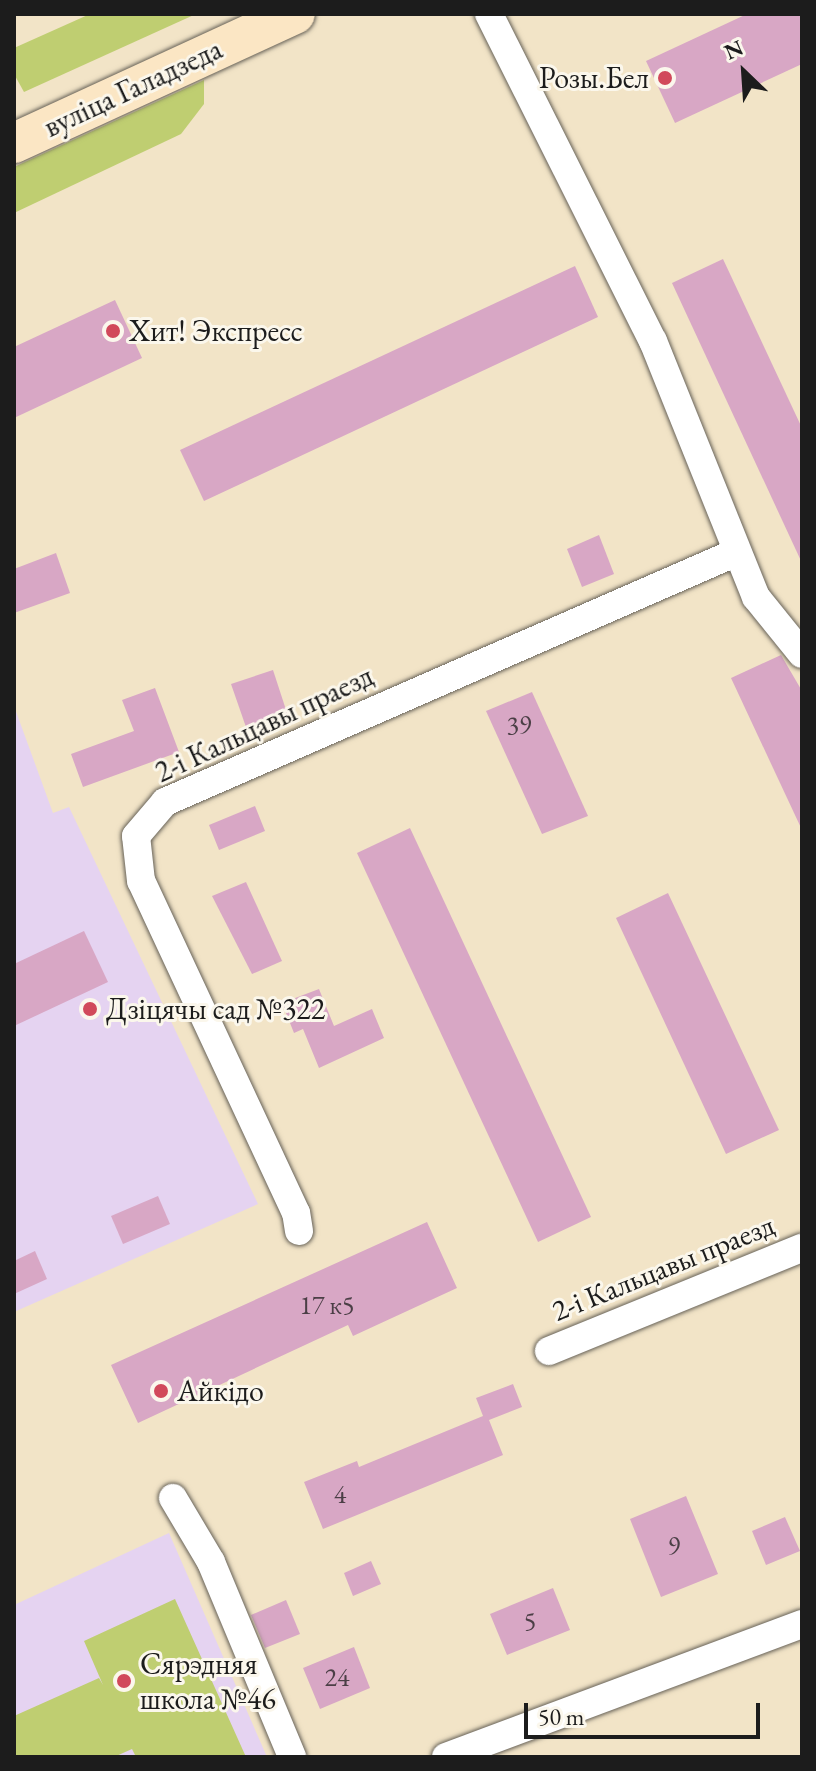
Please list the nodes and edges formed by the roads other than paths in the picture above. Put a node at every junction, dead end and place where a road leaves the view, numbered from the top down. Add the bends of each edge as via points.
1 (295, 14) edge
2 (489, 14) edge
3 (14, 143) edge
4 (737, 552) junction
5 (802, 654) edge
6 (299, 1231) dead end
7 (802, 1248) edge
8 (549, 1351) dead end
9 (173, 1498) dead end
10 (802, 1624) edge
11 (292, 1757) edge
12 (446, 1757) edge

1 - 3 main road, вуліца Галадзеда
2 - 4 street via 653,341
4 - 5 street via 756,597
4 - 6 street, 2-і Кальцавы праезд via 165,802 136,836 141,881 296,1213
7 - 8 street, 2-і Кальцавы праезд
9 - 11 street via 211,1562
10 - 12 street

